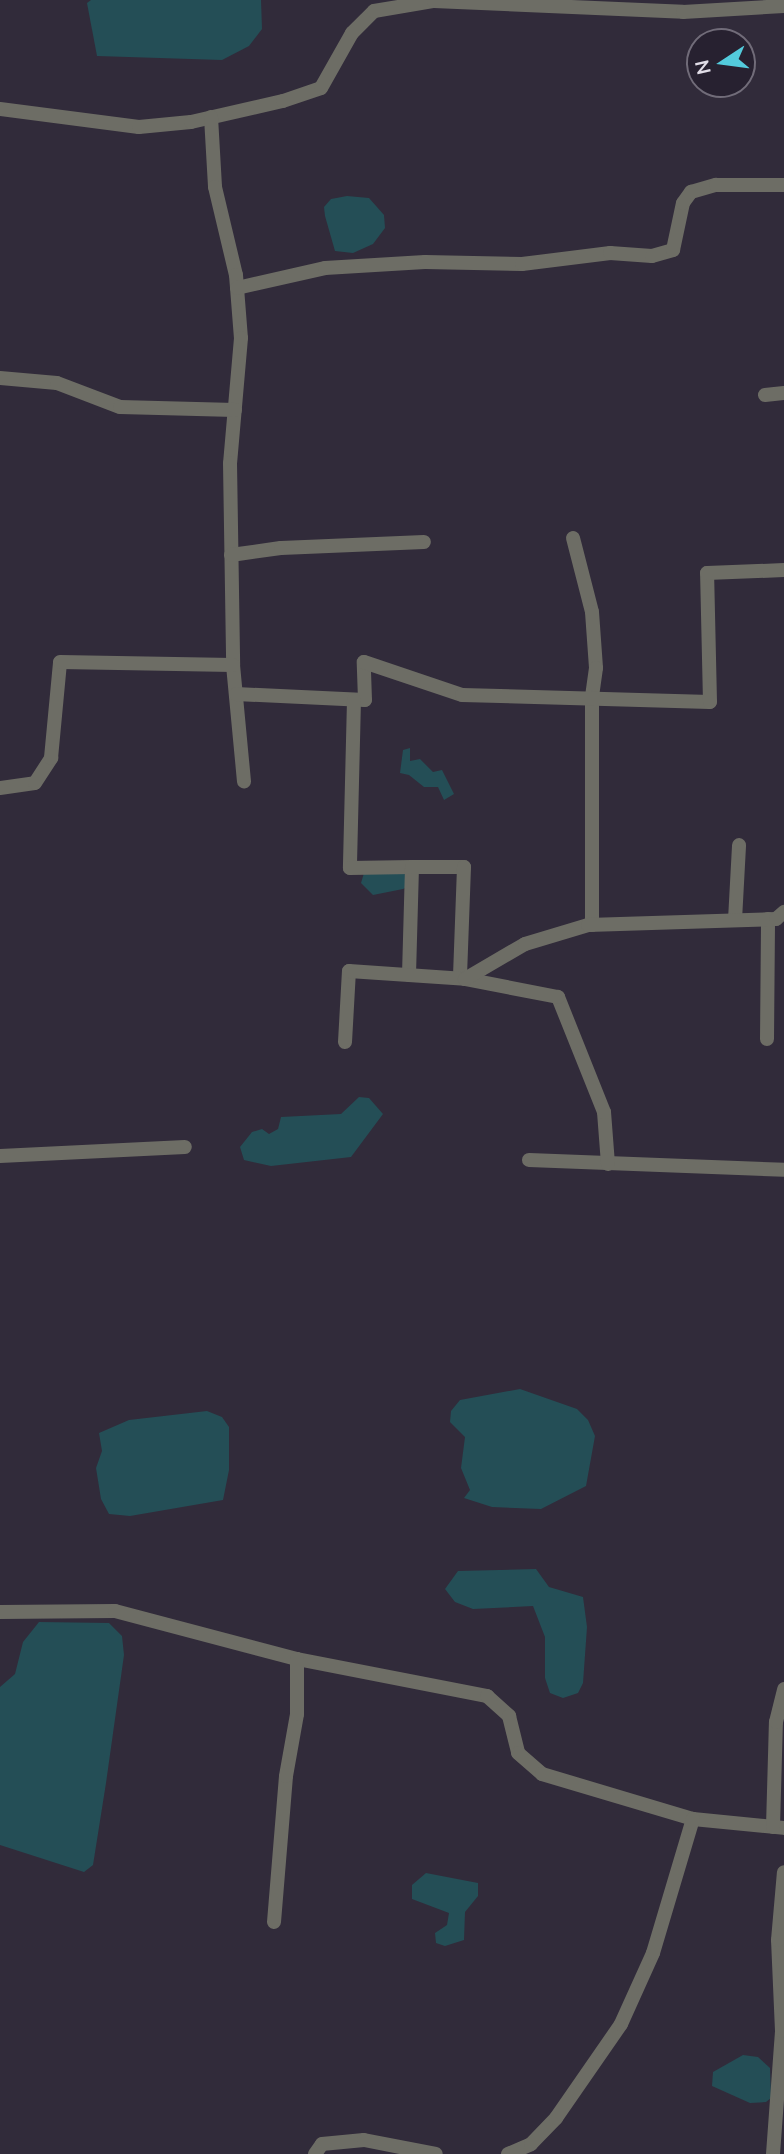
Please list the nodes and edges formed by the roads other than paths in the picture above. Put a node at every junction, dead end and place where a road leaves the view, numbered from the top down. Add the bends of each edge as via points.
1 (784, 6) edge
2 (0, 109) edge
3 (211, 117) junction
4 (784, 185) edge
5 (237, 288) junction
6 (0, 378) edge
7 (784, 393) edge
8 (765, 394) dead end
9 (235, 410) junction
10 (573, 538) dead end
11 (424, 542) dead end
12 (232, 555) junction
13 (784, 570) edge
14 (233, 665) junction
15 (236, 694) junction
16 (592, 697) junction
17 (354, 700) junction
18 (244, 781) dead end
19 (0, 788) edge
20 (739, 845) dead end
21 (412, 867) junction
22 (784, 912) edge
23 (768, 919) junction
24 (736, 920) junction
25 (592, 925) junction
26 (409, 975) junction
27 (462, 979) junction
28 (768, 1039) dead end
29 (345, 1042) dead end
30 (185, 1147) dead end
31 (0, 1156) edge
32 (529, 1160) dead end
33 (608, 1164) junction
34 (784, 1170) edge
35 (0, 1612) edge
36 (297, 1659) junction
37 (784, 1689) edge
38 (693, 1819) junction
39 (779, 1828) edge
40 (784, 1871) edge
41 (274, 1922) dead end
42 (315, 2154) edge
43 (436, 2154) edge
44 (508, 2154) edge
45 (773, 2154) edge

1 - 3 street via 683,12 434,1 374,11 352,33 321,89
2 - 3 street via 139,127
3 - 5 street via 215,187
4 - 5 street via 736,189 716,185 691,192 683,203 673,250 652,256 610,253 522,264 425,262 325,268
5 - 9 street via 241,338
6 - 9 street via 57,383 120,407
7 - 8 street
9 - 12 street
10 - 16 street via 593,612 596,668
11 - 12 street via 281,548
12 - 14 street
13 - 16 street via 706,573 710,702
14 - 15 street
14 - 19 street via 60,662 51,758 35,783
15 - 17 street
15 - 18 street
16 - 17 street via 462,695 364,662 365,700
16 - 25 street
17 - 21 street via 350,868
20 - 24 street
21 - 26 street
21 - 27 street via 464,867
22 - 23 street
23 - 24 street
23 - 28 street
24 - 25 street
25 - 27 street via 526,944
26 - 27 street
26 - 29 street via 349,971
27 - 33 street via 558,997 604,1112
30 - 31 street
32 - 33 street
33 - 34 street
35 - 36 street via 115,1611
36 - 38 street via 487,1696 509,1716 518,1753 542,1774
36 - 41 street via 297,1714 286,1776
37 - 39 street via 776,1722
38 - 39 street
38 - 44 street via 653,1953 621,2024 556,2118 531,2144
40 - 45 street via 778,1940 782,2031
42 - 43 street via 322,2144 364,2140

